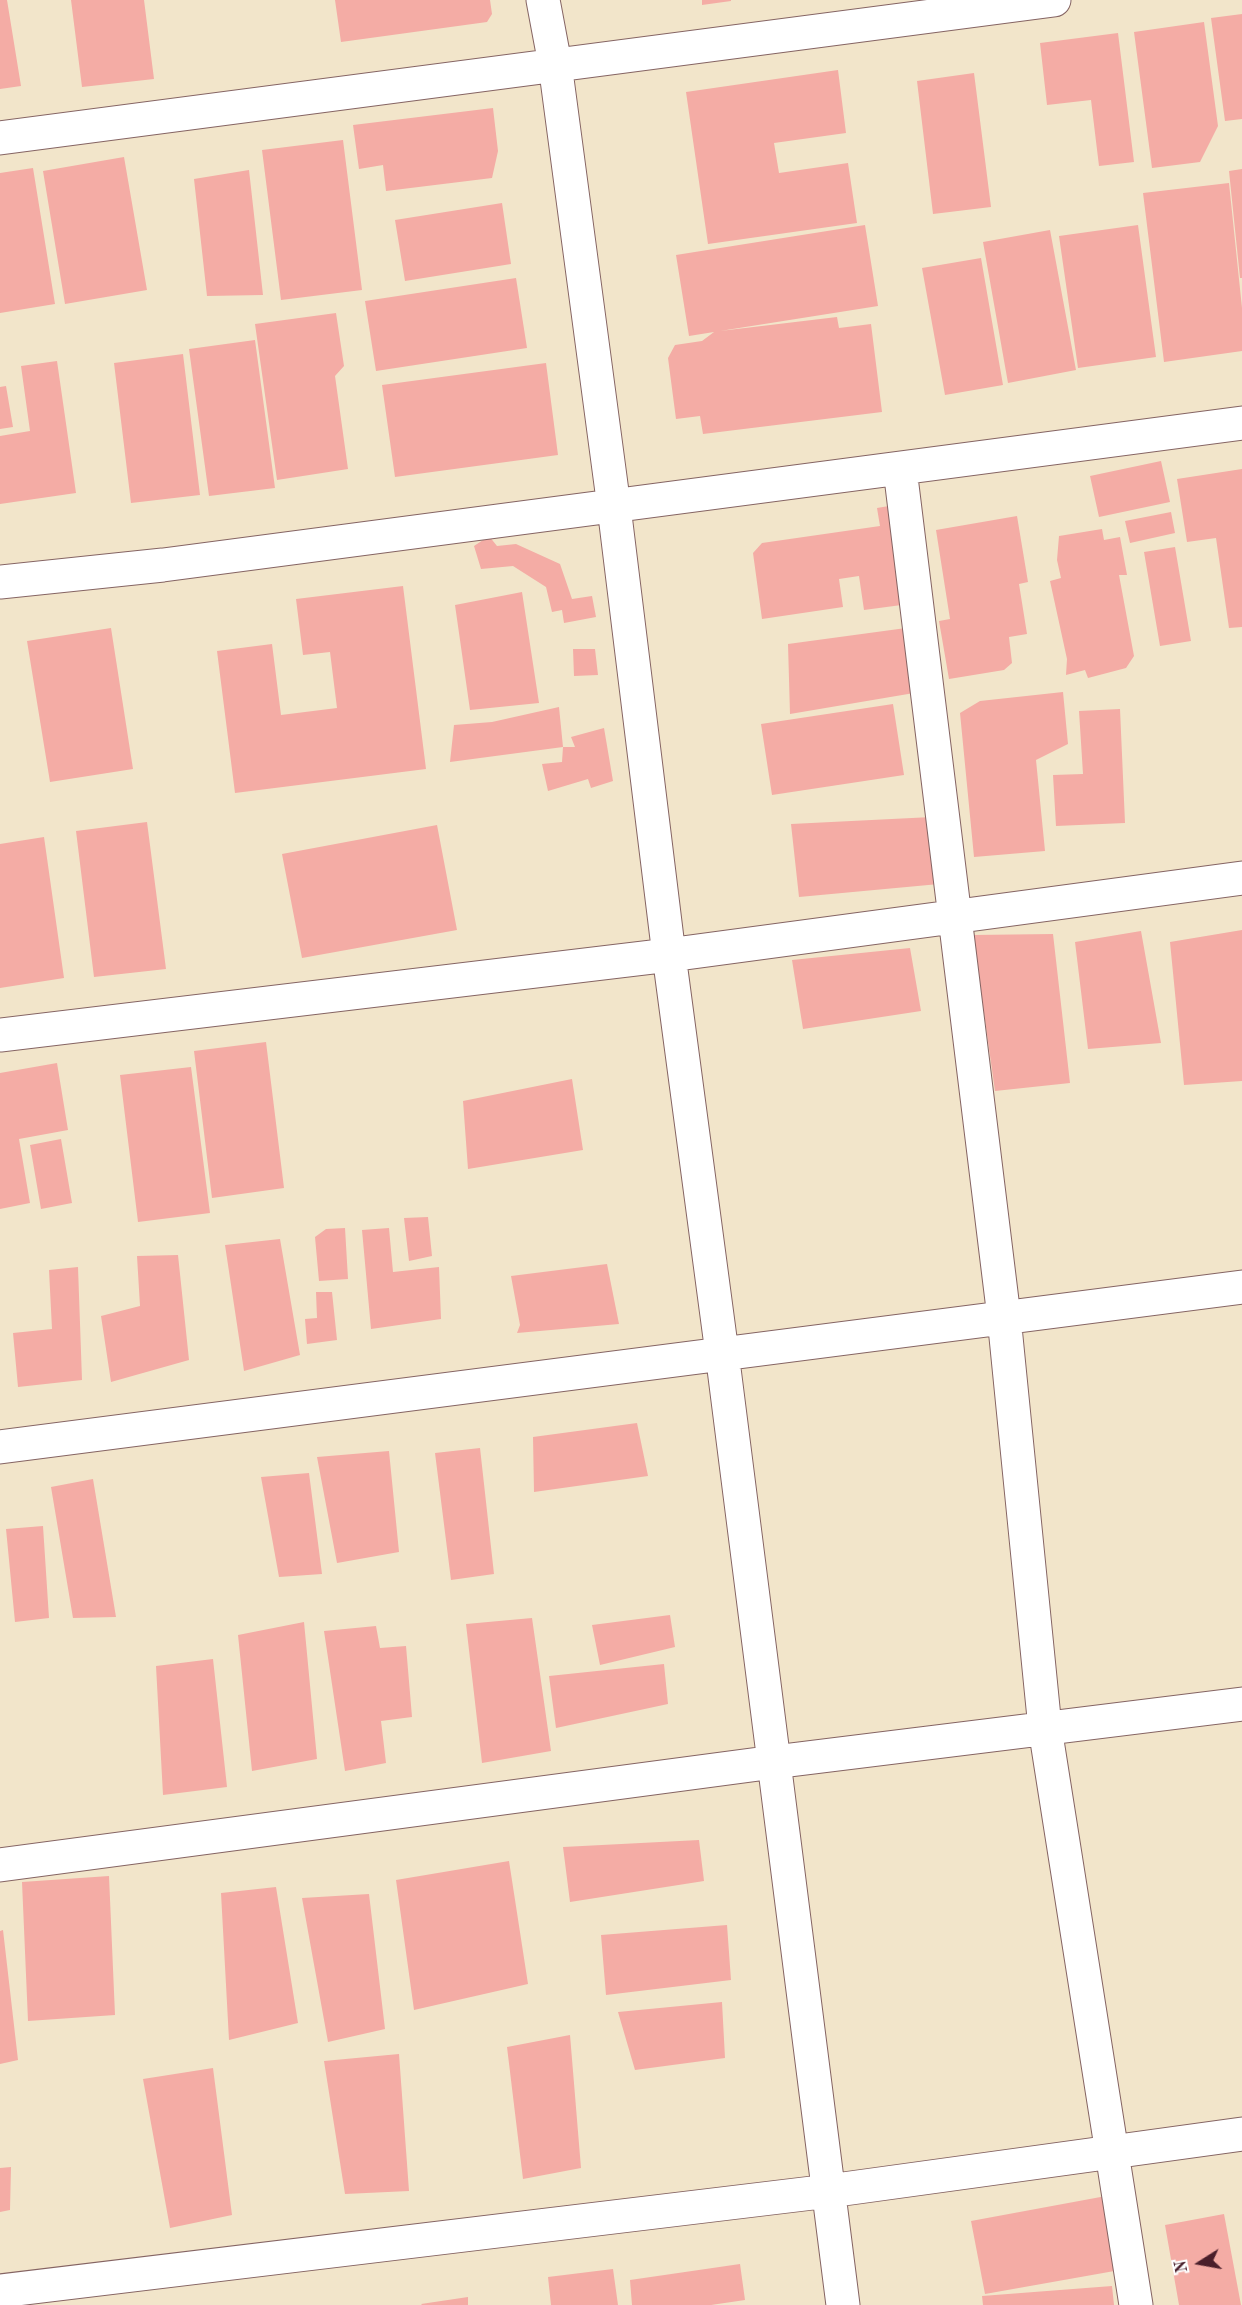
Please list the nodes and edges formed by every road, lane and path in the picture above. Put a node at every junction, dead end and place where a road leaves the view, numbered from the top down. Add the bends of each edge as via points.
1 (543, 0) edge
2 (1054, 0) edge
3 (555, 64) junction
4 (0, 138) edge
5 (1242, 423) edge
6 (900, 469) junction
7 (614, 507) junction
8 (0, 582) edge
9 (1242, 878) edge
10 (955, 916) junction
11 (669, 955) junction
12 (0, 1035) edge
13 (1242, 1287) edge
14 (1004, 1317) junction
15 (722, 1353) junction
16 (0, 1447) edge
17 (1242, 1704) edge
18 (1045, 1728) junction
19 (774, 1762) junction
20 (0, 1865) edge
21 (1242, 2134) edge
22 (1113, 2152) junction
23 (829, 2191) junction
24 (0, 2291) edge
25 (843, 2305) edge
26 (1136, 2305) edge

1 - 3 street
2 - 3 street
3 - 4 street
3 - 7 street
5 - 6 street
6 - 7 street
6 - 10 street
7 - 8 street
7 - 11 street
9 - 10 street
10 - 11 street
10 - 14 street
11 - 12 street
11 - 15 street
13 - 14 street
14 - 15 street
14 - 18 street
15 - 16 street
15 - 19 street
17 - 18 street
18 - 19 street
18 - 22 street
19 - 20 street
19 - 23 street
21 - 22 street
22 - 23 street
22 - 26 street
23 - 24 street
23 - 25 street

